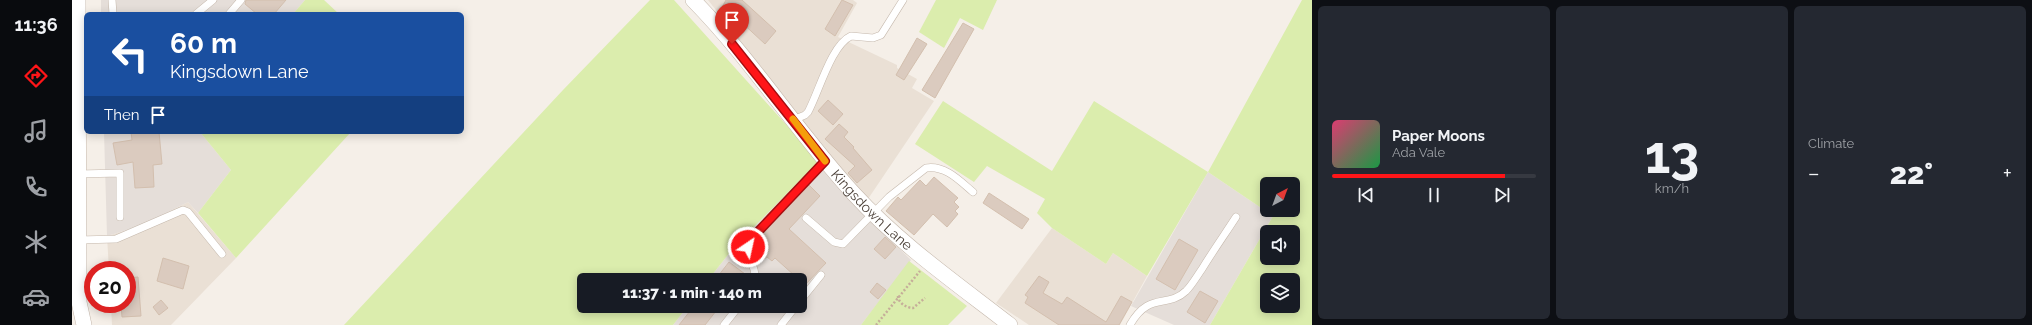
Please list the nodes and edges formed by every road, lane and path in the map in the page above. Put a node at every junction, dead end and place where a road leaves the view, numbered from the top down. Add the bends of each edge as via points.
1 (78, 0) edge
2 (112, 0) edge
3 (241, 0) edge
4 (693, 0) edge
5 (903, 0) edge
6 (210, 1) edge
7 (113, 12) edge
8 (198, 12) edge
9 (230, 12) edge
10 (82, 39) edge
11 (793, 120) junction
12 (82, 125) edge
13 (825, 161) junction
14 (79, 174) junction
15 (973, 192) dead end
16 (873, 213) junction
17 (120, 217) dead end
18 (1236, 217) dead end
19 (806, 218) dead end
20 (79, 240) junction
21 (222, 254) dead end
22 (928, 262) junction
23 (755, 273) edge
24 (821, 275) dead end
25 (807, 292) edge
26 (898, 296) junction
27 (925, 298) dead end
28 (733, 313) edge
29 (790, 313) edge
30 (84, 325) edge
31 (724, 325) edge
32 (781, 325) edge
33 (876, 325) edge
34 (1010, 325) edge
35 (1130, 325) edge

1 - 10 street
2 - 7 lane
3 - 9 lane
4 - 11 street, Kingsdown Lane
5 - 11 lane via 881,35 873,38 851,36 844,41 832,60 808,112
6 - 8 lane
10 - 12 street
11 - 13 street, Kingsdown Lane
12 - 14 street
13 - 16 street, Kingsdown Lane
13 - 23 lane via 754,236 748,247 747,257
14 - 17 lane via 120,172
14 - 20 street
15 - 16 lane via 944,170 926,168 907,181
16 - 19 lane via 843,244 834,242
16 - 22 street, Kingsdown Lane
18 - 35 lane via 1187,290 1174,298 1145,306
20 - 21 lane via 116,239 183,210 188,212
20 - 30 street via 79,302
22 - 26 path
22 - 34 street, Kingsdown Lane
24 - 25 lane
26 - 27 path via 902,304 913,308
26 - 33 path
28 - 31 lane
29 - 32 lane

